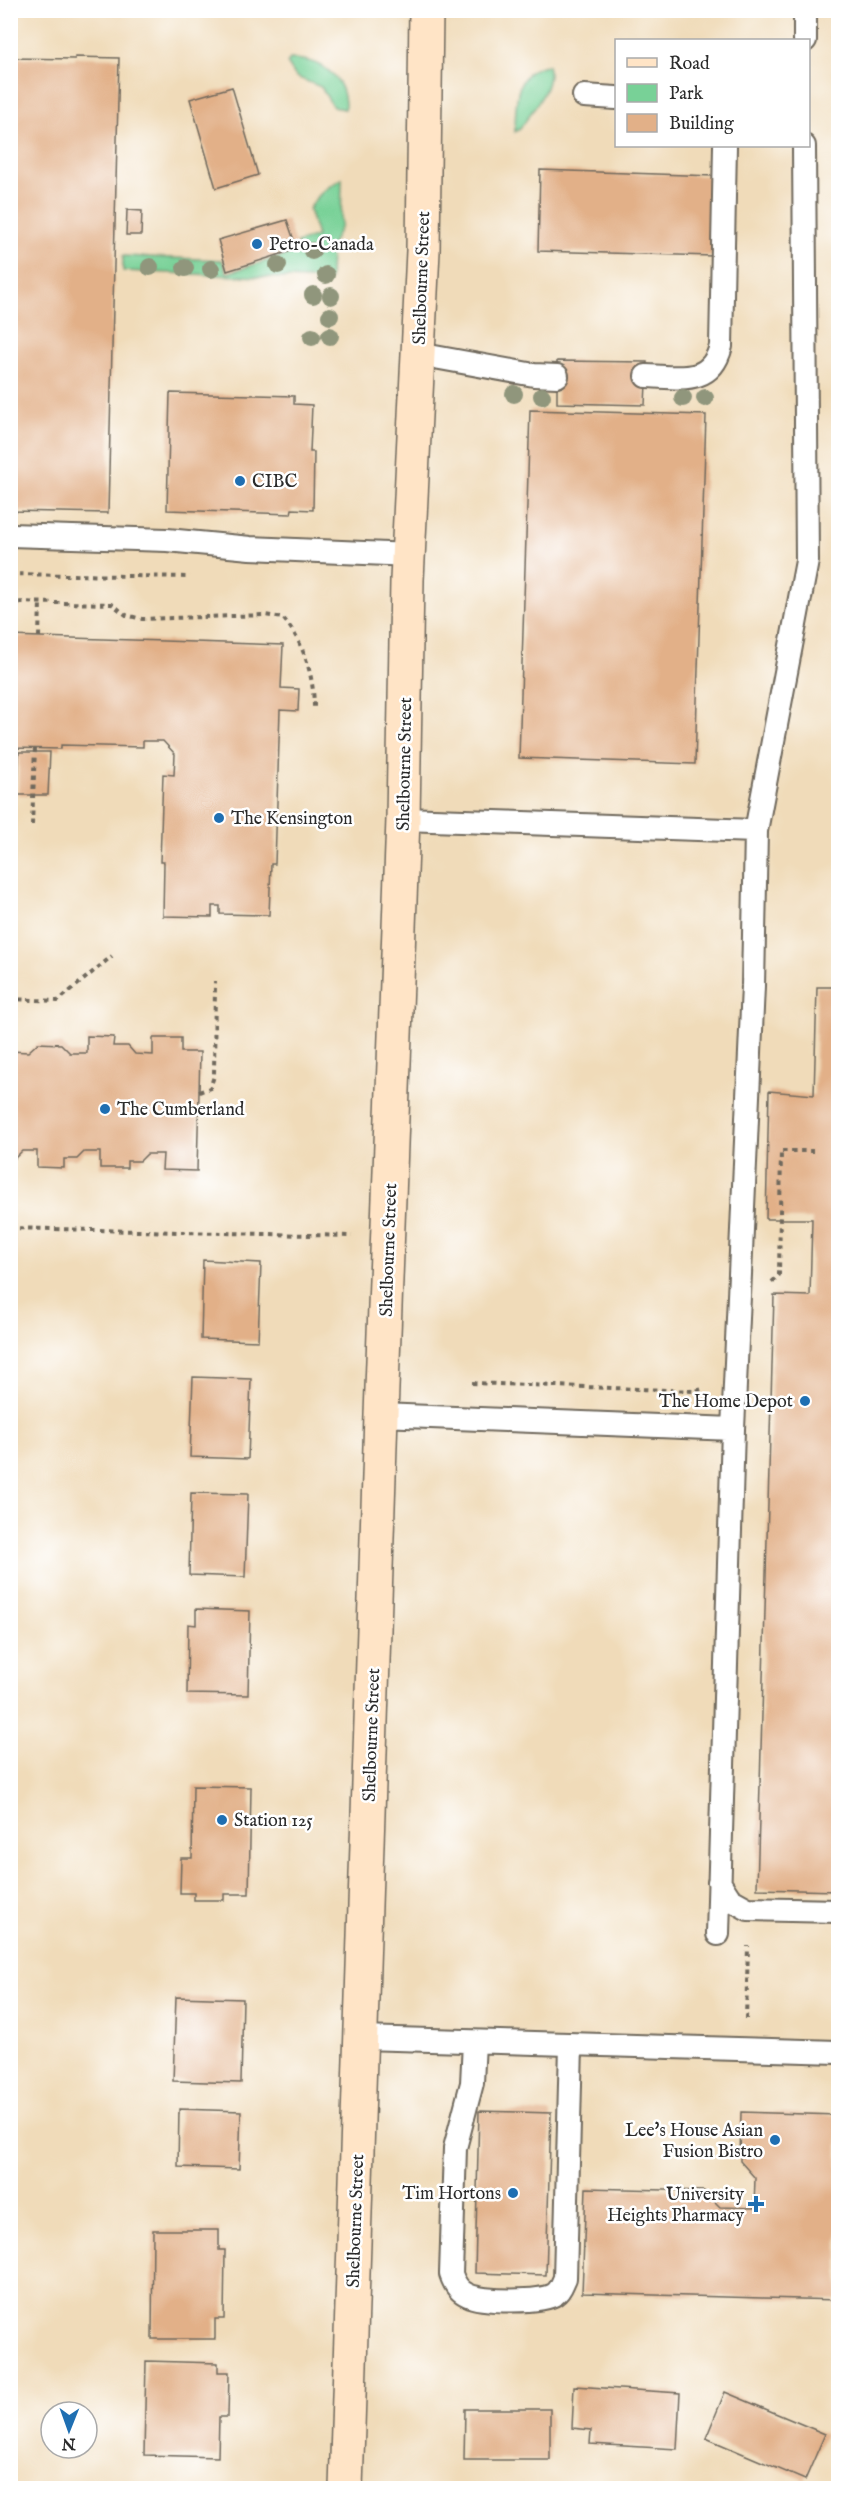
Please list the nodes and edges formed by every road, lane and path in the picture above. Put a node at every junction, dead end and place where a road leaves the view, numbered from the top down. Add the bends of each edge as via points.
1 (426, 10) edge
2 (805, 10) edge
3 (805, 39) edge
4 (585, 96) dead end
5 (615, 98) edge
6 (725, 147) edge
7 (804, 147) edge
8 (418, 354) junction
9 (557, 376) dead end
10 (646, 376) dead end
11 (10, 535) edge
12 (410, 555) junction
13 (10, 602) edge
14 (40, 602) junction
15 (39, 637) dead end
16 (314, 708) dead end
17 (35, 748) dead end
18 (403, 819) junction
19 (32, 825) dead end
20 (756, 831) junction
21 (112, 956) dead end
22 (215, 981) dead end
23 (10, 999) edge
24 (199, 1092) dead end
25 (10, 1228) edge
26 (389, 1237) junction
27 (734, 1381) junction
28 (472, 1383) dead end
29 (381, 1415) junction
30 (733, 1429) junction
31 (719, 1882) junction
32 (838, 1911) edge
33 (718, 1934) dead end
34 (361, 2038) junction
35 (474, 2042) junction
36 (571, 2045) junction
37 (838, 2052) edge
38 (346, 2488) edge

1 - 8 main road, Shelbourne Street
2 - 3 lane
4 - 5 lane
6 - 10 lane via 722,346 718,359 701,375
7 - 20 lane via 807,561
8 - 9 lane
8 - 12 main road, Shelbourne Street
11 - 12 lane
12 - 18 main road, Shelbourne Street
13 - 14 path
14 - 15 path
14 - 16 path via 112,604 126,615 142,619 265,615 283,618 292,628 311,673
17 - 19 path
18 - 20 lane
18 - 26 main road, Shelbourne Street
20 - 27 lane via 753,986
21 - 23 path via 58,1001
22 - 24 path via 214,1077 210,1088
25 - 26 path
26 - 29 main road, Shelbourne Street
27 - 28 path via 709,1380 700,1391
27 - 30 lane
29 - 30 lane
29 - 34 main road, Shelbourne Street
30 - 31 lane
31 - 32 lane via 730,1899 748,1910
31 - 33 lane
34 - 35 lane
34 - 38 main road, Shelbourne Street
35 - 36 lane
35 - 36 lane via 472,2083 454,2148 451,2274 461,2292 482,2299 547,2298 561,2287 565,2278
36 - 37 lane

